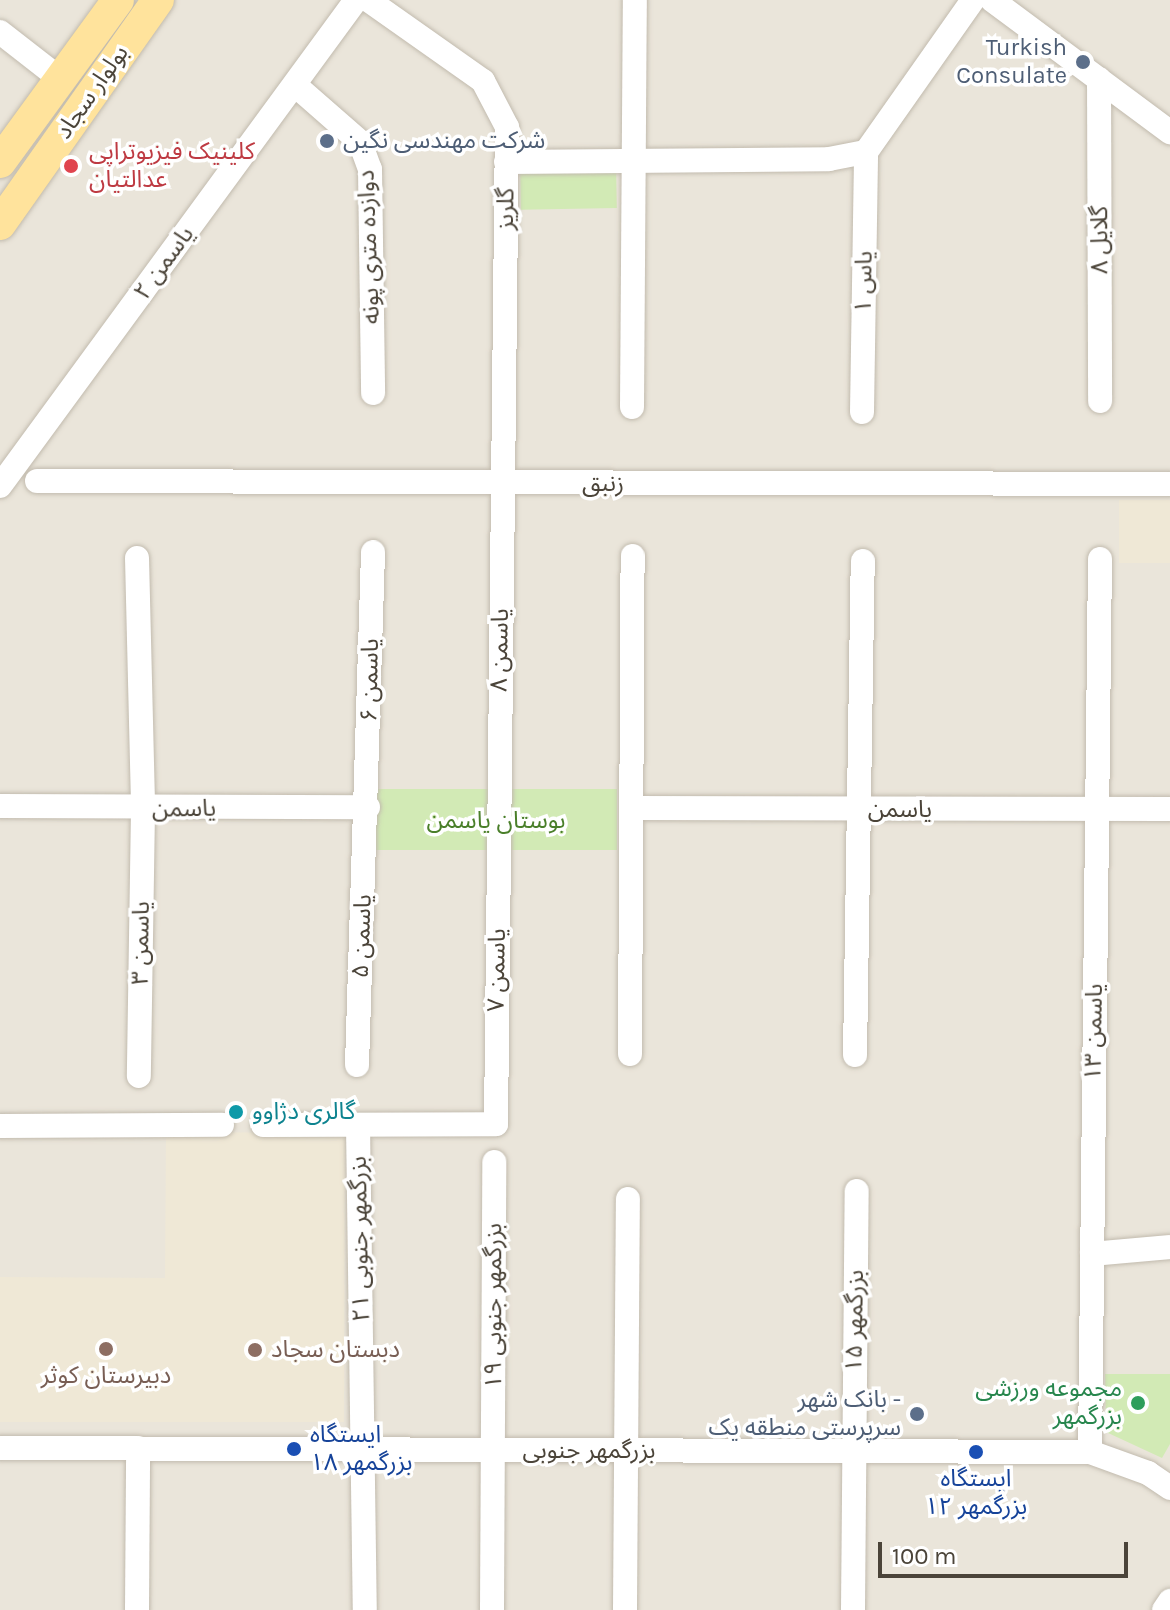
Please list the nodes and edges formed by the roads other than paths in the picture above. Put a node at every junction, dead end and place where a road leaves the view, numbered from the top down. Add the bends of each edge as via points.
1 (118, 0) edge
2 (158, 0) edge
3 (356, 0) edge
4 (368, 0) edge
5 (635, 0) edge
6 (973, 0) edge
7 (992, 0) edge
8 (0, 32) edge
9 (59, 78) junction
10 (1099, 79) junction
11 (295, 85) junction
12 (1170, 132) edge
13 (866, 152) junction
14 (634, 160) junction
15 (0, 162) edge
16 (506, 162) junction
17 (0, 224) edge
18 (373, 393) dead end
19 (1100, 401) dead end
20 (632, 407) dead end
21 (862, 412) dead end
22 (37, 481) dead end
23 (502, 484) junction
24 (1170, 484) edge
25 (0, 486) edge
26 (373, 552) dead end
27 (633, 556) dead end
28 (137, 558) dead end
29 (1100, 559) dead end
30 (863, 561) dead end
31 (0, 806) edge
32 (368, 807) junction
33 (631, 808) junction
34 (1170, 809) edge
35 (143, 810) junction
36 (859, 810) junction
37 (1097, 811) junction
38 (498, 815) joint
39 (630, 1054) dead end
40 (855, 1055) dead end
41 (357, 1065) dead end
42 (139, 1076) dead end
43 (222, 1125) dead end
44 (263, 1125) dead end
45 (358, 1125) junction
46 (0, 1126) edge
47 (494, 1162) dead end
48 (857, 1191) dead end
49 (628, 1199) dead end
50 (1170, 1247) edge
51 (1092, 1254) junction
52 (0, 1448) edge
53 (138, 1448) junction
54 (366, 1450) junction
55 (625, 1450) junction
56 (493, 1451) junction
57 (854, 1451) junction
58 (1090, 1452) junction
59 (1170, 1488) edge
60 (1170, 1601) edge
61 (137, 1610) edge
62 (365, 1610) edge
63 (492, 1610) edge
64 (625, 1610) edge
65 (853, 1610) edge
66 (1164, 1610) edge

1 - 9 main road, بولوار سجاد
2 - 17 main road, بولوار سجاد
3 - 11 street, یاسمن ۲
4 - 16 street, گلریز via 463,65 495,95 507,127
5 - 14 street
6 - 13 street
7 - 10 street
8 - 9 street
9 - 15 main road, بولوار سجاد
10 - 12 street
10 - 19 street, گلایل ۸
11 - 18 street, دوازده متری پونه via 360,142 370,169
11 - 25 street, یاسمن ۲
13 - 14 street via 829,159
13 - 21 street, یاس ۱
14 - 16 street
14 - 20 street
16 - 23 street, گلریز
22 - 23 street, زنبق
23 - 24 street, زنبق
23 - 38 street, یاسمن ۸
26 - 32 street, یاسمن ۶
27 - 33 street
28 - 35 street, یاسمن ۳
29 - 37 street, یاسمن ۱۳
30 - 36 street
31 - 35 street, یاسمن
32 - 35 street, یاسمن
32 - 41 street, یاسمن ۵
33 - 36 street, یاسمن
33 - 39 street
34 - 37 street, یاسمن
35 - 42 street, یاسمن ۳
36 - 37 street, یاسمن
36 - 40 street
37 - 51 street, یاسمن ۱۳
38 - 45 street, یاسمن ۷ via 496,1124
43 - 46 street
44 - 45 street
45 - 54 street, بزرگمهر جنوبی ۲۱
47 - 56 street, بزرگمهر جنوبی ۱۹
48 - 57 street, بزرگمهر ۱۵
49 - 55 street
50 - 51 street
51 - 58 street, یاسمن ۱۳
52 - 53 street, بزرگمهر جنوبی
53 - 54 street, بزرگمهر جنوبی
53 - 61 street
54 - 56 street, بزرگمهر جنوبی
54 - 62 street, بزرگمهر جنوبی ۲۱
55 - 56 street, بزرگمهر جنوبی
55 - 57 street, بزرگمهر جنوبی
55 - 64 street
56 - 63 street, بزرگمهر جنوبی ۱۹
57 - 58 street, بزرگمهر جنوبی
57 - 65 street, بزرگمهر ۱۵
58 - 59 street, بزرگمهر جنوبی via 1148,1473
60 - 66 street

